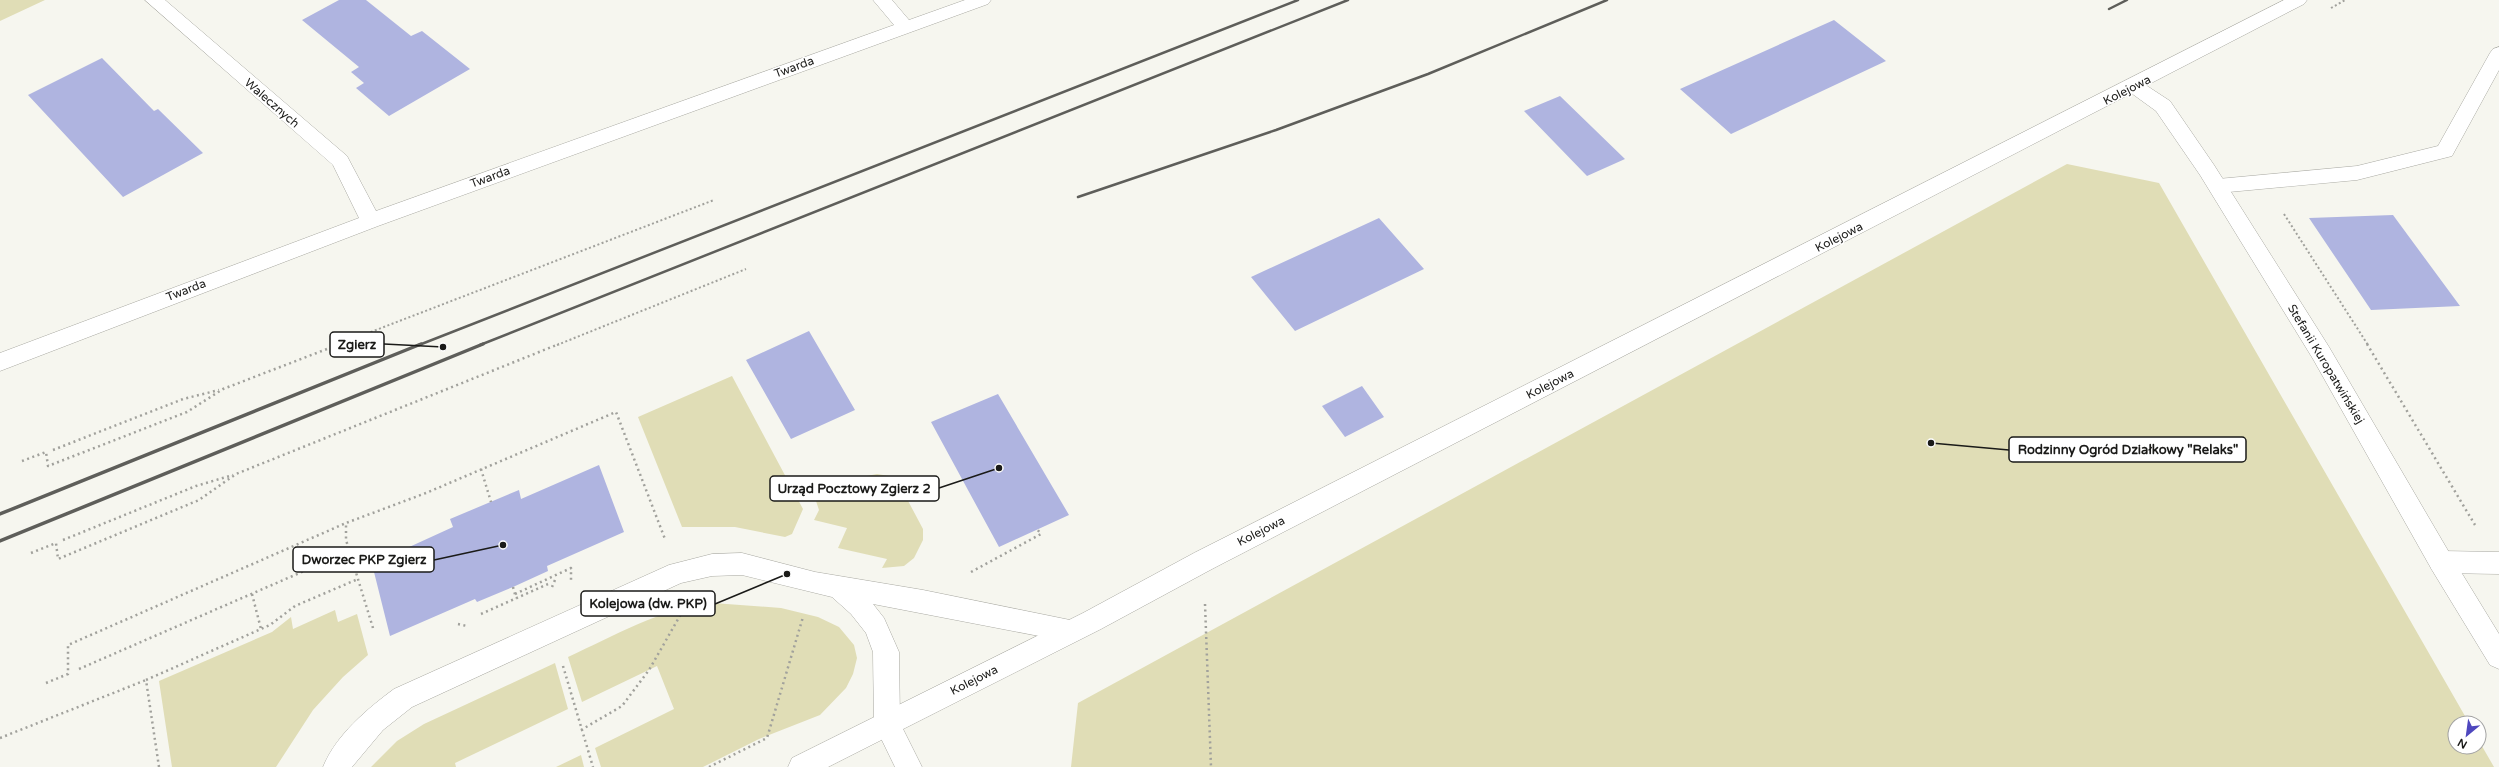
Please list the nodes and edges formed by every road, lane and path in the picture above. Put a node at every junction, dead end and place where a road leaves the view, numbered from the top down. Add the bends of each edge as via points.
1 (154, 0) edge
2 (882, 0) edge
3 (982, 0) edge
4 (2298, 0) edge
5 (905, 26) junction
6 (2499, 54) edge
7 (2134, 86) junction
8 (2264, 182) junction
9 (2218, 186) junction
10 (714, 200) dead end
11 (371, 221) junction
12 (746, 269) dead end
13 (0, 362) edge
14 (223, 389) junction
15 (53, 450) dead end
16 (22, 462) dead end
17 (481, 469) junction
18 (236, 474) junction
19 (491, 502) dead end
20 (346, 523) junction
21 (1036, 528) dead end
22 (63, 540) dead end
23 (350, 551) junction
24 (31, 553) dead end
25 (1203, 561) junction
26 (2441, 562) junction
27 (2498, 563) edge
28 (678, 573) junction
29 (966, 575) dead end
30 (358, 579) junction
31 (548, 584) dead end
32 (826, 584) junction
33 (513, 586) dead end
34 (252, 594) junction
35 (515, 594) junction
36 (516, 598) junction
37 (481, 614) dead end
38 (562, 625) junction
39 (373, 628) dead end
40 (261, 629) junction
41 (1070, 631) junction
42 (2499, 657) edge
43 (79, 669) dead end
44 (146, 680) junction
45 (46, 683) dead end
46 (887, 724) junction
47 (581, 730) junction
48 (0, 738) edge
49 (159, 767) edge
50 (336, 767) edge
51 (593, 767) edge
52 (708, 767) edge
53 (801, 767) edge
54 (909, 767) edge
55 (1211, 767) edge

1 - 11 street, Walecznych via 340,161
2 - 5 street
3 - 5 street, Twarda
4 - 7 street, Kolejowa
5 - 11 street, Twarda
6 - 8 street via 2445,152 2357,173
7 - 9 street, Stefanii Kuropatwińskiej via 2163,106
7 - 25 street, Kolejowa
8 - 9 street
8 - 27 path via 2369,347
9 - 26 street, Stefanii Kuropatwińskiej via 2321,353
10 - 14 path
11 - 13 street, Twarda
12 - 18 path
14 - 15 path via 184,399
14 - 16 path via 187,412 48,466 46,452
17 - 19 path
17 - 20 path
17 - 28 path via 616,412
18 - 22 path via 196,486
18 - 24 path via 199,500 58,559 56,543
20 - 23 path via 346,540
20 - 45 path via 68,645 68,674
21 - 29 path via 1041,534
23 - 30 path
23 - 34 path
25 - 41 street, Kolejowa
25 - 55 path
26 - 27 street
26 - 42 street, Stefanii Kuropatwińskiej
28 - 32 street via 712,565 742,564
28 - 38 street
28 - 47 path via 685,607 649,670 622,706
30 - 39 path
30 - 40 path via 295,606
31 - 36 path
32 - 41 street
32 - 46 street via 860,606 875,626 886,652
32 - 52 path via 804,613 767,738
33 - 35 path
34 - 40 path
34 - 43 path
35 - 36 path
35 - 38 path via 571,568 573,573
36 - 37 path
38 - 47 path via 562,660
38 - 50 street via 403,698 379,714 361,732
40 - 44 path
41 - 46 street, Kolejowa
44 - 48 path
44 - 49 path
46 - 53 street, Kolejowa
46 - 54 street
47 - 51 path

